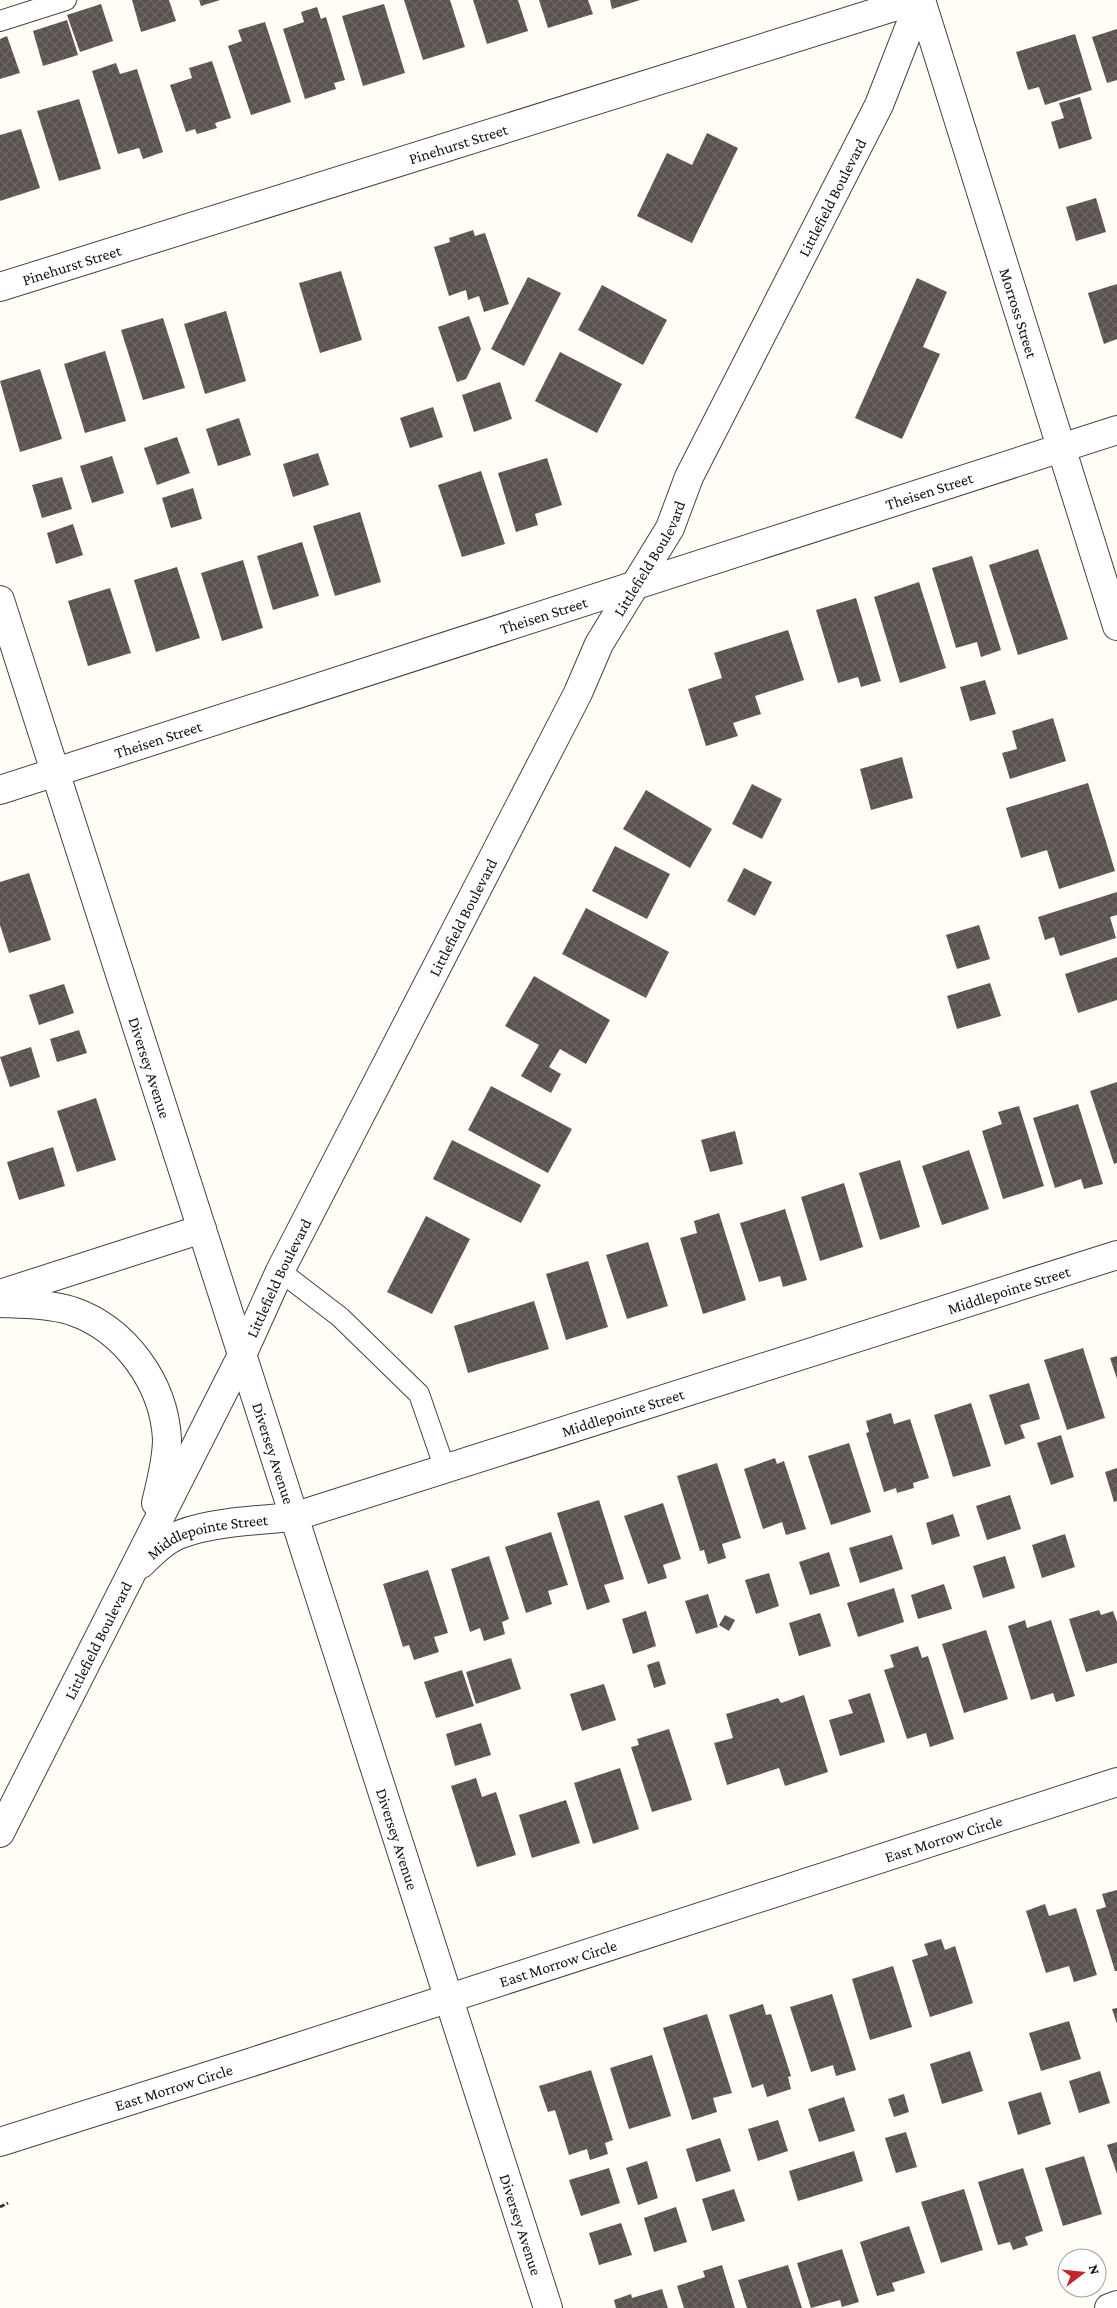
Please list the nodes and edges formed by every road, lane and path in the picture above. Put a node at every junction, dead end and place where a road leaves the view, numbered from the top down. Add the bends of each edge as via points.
1 (66, 0) edge
2 (919, 0) edge
3 (0, 21) edge
4 (0, 287) edge
5 (1117, 430) edge
6 (1060, 448) junction
7 (632, 586) junction
8 (0, 600) edge
9 (1117, 626) edge
10 (55, 772) junction
11 (0, 790) edge
12 (202, 1229) junction
13 (1117, 1255) edge
14 (280, 1271) junction
15 (0, 1294) edge
16 (0, 1303) edge
17 (242, 1355) junction
18 (445, 1469) junction
19 (293, 1517) junction
20 (146, 1544) junction
21 (133, 1570) junction
22 (1117, 1782) edge
23 (0, 1833) edge
24 (448, 1999) junction
25 (0, 2142) edge
26 (8, 2203) dead end
27 (0, 2207) edge
28 (1117, 2305) edge
29 (548, 2308) edge
30 (1108, 2308) edge

1 - 3 lane
2 - 4 street, Pinehurst Street
2 - 6 street, Morross Street
2 - 7 street, Littlefield Boulevard via 879,105 688,478 670,528
5 - 6 street, Theisen Street
6 - 7 street, Theisen Street
6 - 9 street, Morross Street
7 - 10 street, Theisen Street
7 - 14 street, Littlefield Boulevard via 598,644 578,693
8 - 10 street, Diversey Avenue
10 - 11 street, Theisen Street
10 - 12 street, Diversey Avenue
12 - 15 street
12 - 17 street, Diversey Avenue
13 - 18 street, Middlepointe Street
14 - 17 street, Littlefield Boulevard
14 - 18 lane via 340,1317 419,1394
16 - 20 street, Middlepointe Street via 41,1304 72,1311 114,1334 141,1364 160,1400 166,1439 164,1470
17 - 19 street, Diversey Avenue
17 - 20 street, Littlefield Boulevard
18 - 19 street, Middlepointe Street
19 - 21 street, Middlepointe Street via 234,1522 182,1534 164,1543
19 - 24 street, Diversey Avenue
20 - 21 street, Littlefield Boulevard
21 - 23 street, Littlefield Boulevard
22 - 24 street, East Morrow Circle
24 - 25 street, East Morrow Circle
24 - 29 street, Diversey Avenue
26 - 27 path
28 - 30 street

